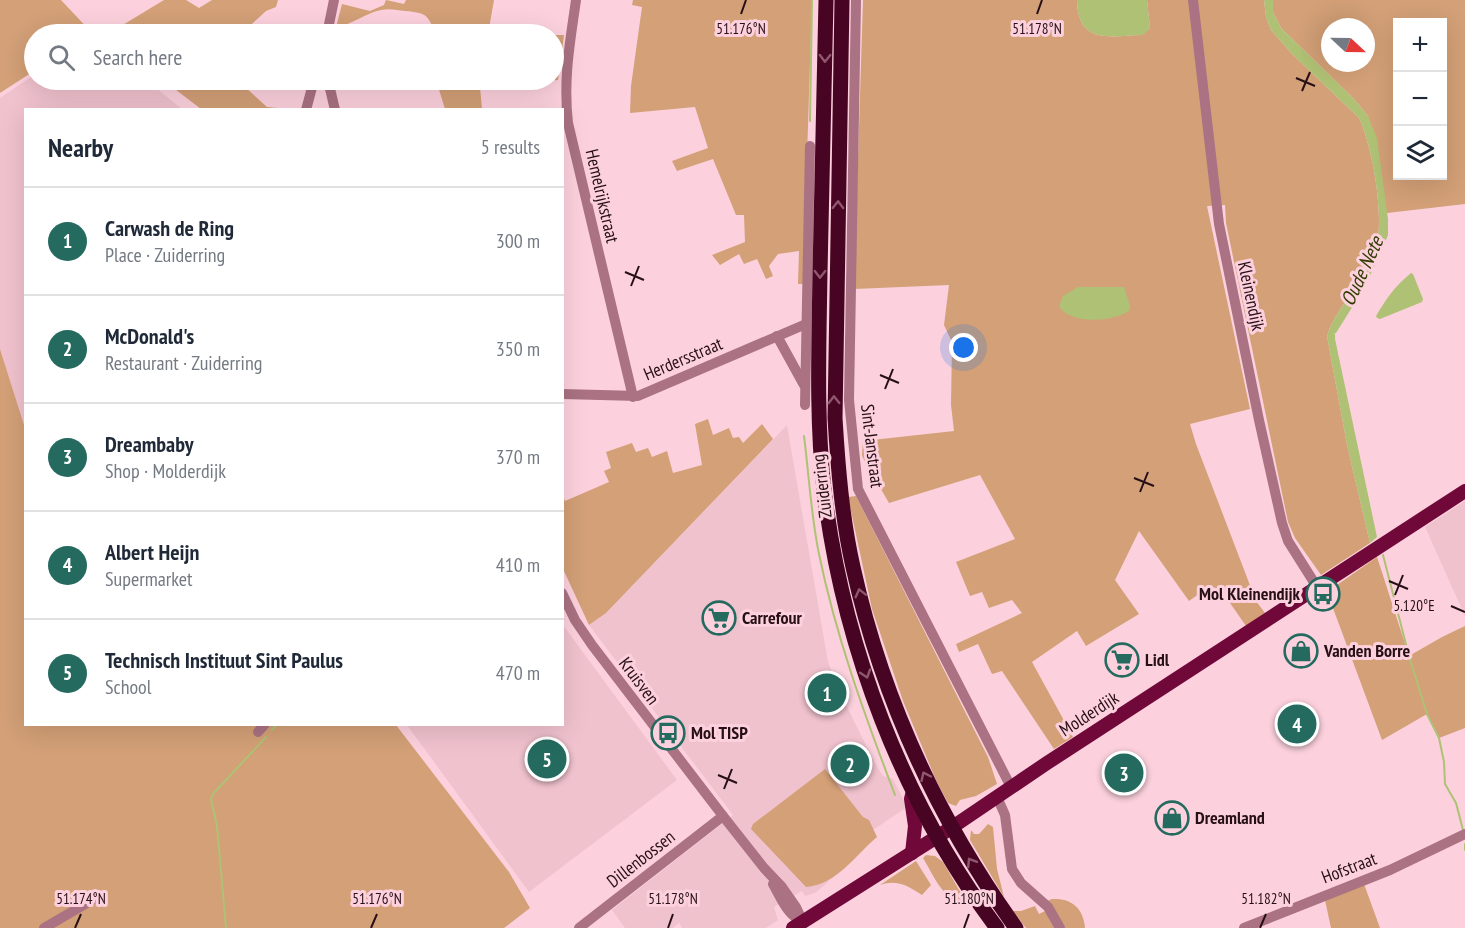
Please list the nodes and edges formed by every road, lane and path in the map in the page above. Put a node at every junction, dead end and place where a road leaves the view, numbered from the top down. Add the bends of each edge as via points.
1 (334, 0) edge
2 (576, 0) edge
3 (826, 0) edge
4 (842, 0) edge
5 (856, 0) edge
6 (1192, 0) edge
7 (329, 24) edge
8 (311, 90) edge
9 (330, 90) edge
10 (307, 108) edge
11 (335, 108) edge
12 (810, 147) dead end
13 (806, 324) junction
14 (777, 336) junction
15 (804, 385) junction
16 (564, 394) edge
17 (633, 396) junction
18 (805, 405) dead end
19 (1465, 491) edge
20 (1317, 587) junction
21 (564, 596) edge
22 (1011, 787) junction
23 (914, 791) junction
24 (997, 797) junction
25 (723, 816) junction
26 (951, 828) junction
27 (1465, 834) edge
28 (938, 837) junction
29 (912, 853) junction
30 (99, 896) dead end
31 (798, 925) edge
32 (44, 928) edge
33 (579, 928) edge
34 (997, 928) edge
35 (1016, 928) edge
36 (1060, 928) edge
37 (1244, 928) edge

1 - 7 street
2 - 17 street, Hemelrijkstraat via 566,65 567,123
3 -> 23 highway, Zuiderring via 818,385 824,490 838,577 852,630 884,723
26 -> 4 highway, Zuiderring via 911,746 882,671 853,566 844,515 834,385
5 - 22 street, Sint-Janstraat via 849,400 858,489
6 - 20 street, Kleinendijk via 1219,224 1259,420 1288,541
8 - 10 street
9 - 11 street
12 - 13 street
13 - 14 street, Herdersstraat
13 - 15 street
14 - 15 street
14 - 17 street, Herdersstraat
15 - 18 street
16 - 17 street, Herdersstraat
19 - 20 main road, Molderdijk
20 - 22 main road, Molderdijk
21 - 25 street, Kruisven via 588,639
22 - 24 main road, Molderdijk
23 - 28 highway, Zuiderring
23 - 29 main road
24 - 26 main road, Molderdijk
24 - 36 street via 1005,815 1011,869 1048,907
25 - 31 street, Kruisven via 796,907
25 - 33 street, Dillenbossen
26 - 28 main road, Molderdijk
35 -> 26 highway, Zuiderring
27 - 37 street, Hofstraat via 1390,870
28 - 29 main road, Molderdijk
28 - 34 highway, Zuiderring
29 - 31 main road, Molderdijk
30 - 32 street

